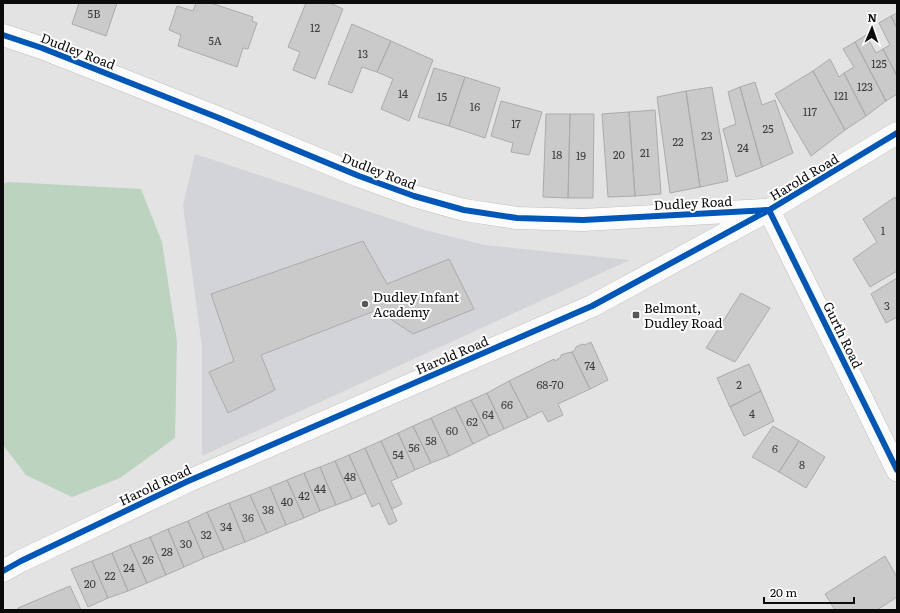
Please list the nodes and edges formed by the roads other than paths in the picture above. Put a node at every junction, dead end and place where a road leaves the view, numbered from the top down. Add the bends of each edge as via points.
1 (3, 35) edge
2 (897, 133) edge
3 (769, 210) junction
4 (897, 470) edge
5 (3, 571) edge

1 - 3 street, Dudley Road via 42,48 359,176 414,196 464,210 517,218 583,220
2 - 3 street, Harold Road
3 - 4 street, Gurth Road
3 - 5 street, Harold Road via 592,306 186,482

